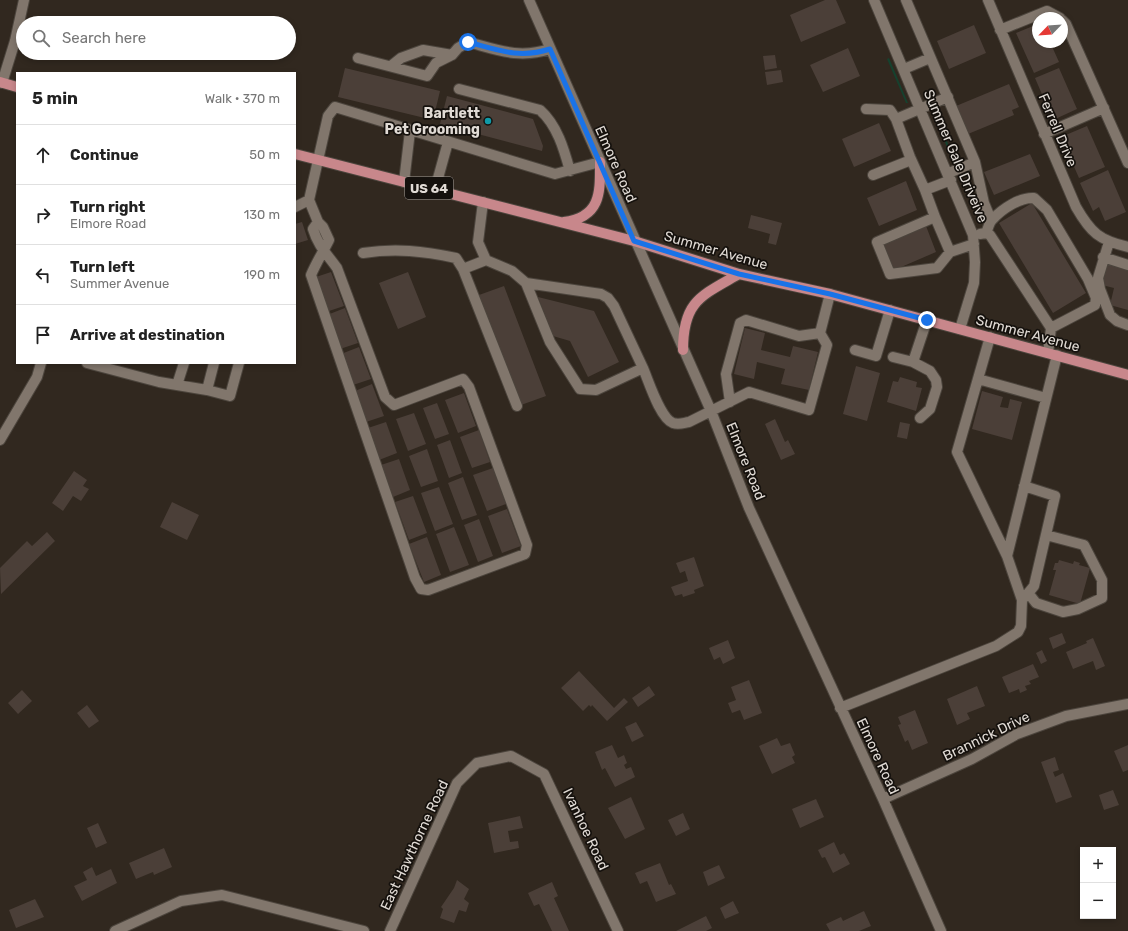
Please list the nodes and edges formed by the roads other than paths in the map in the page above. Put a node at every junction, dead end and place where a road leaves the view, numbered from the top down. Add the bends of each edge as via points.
1 (24, 0) edge
2 (529, 0) edge
3 (874, 0) edge
4 (906, 0) edge
5 (988, 0) edge
6 (20, 16) edge
7 (1032, 17) edge
8 (1068, 28) edge
9 (1000, 30) junction
10 (16, 36) edge
11 (550, 49) junction
12 (452, 56) junction
13 (358, 58) dead end
14 (930, 58) junction
15 (390, 66) junction
16 (904, 69) junction
17 (1, 82) edge
18 (16, 87) edge
19 (460, 89) dead end
20 (948, 97) junction
21 (1104, 108) junction
22 (866, 109) dead end
23 (921, 109) junction
24 (896, 119) junction
25 (410, 130) junction
26 (1044, 134) junction
27 (448, 142) junction
28 (296, 154) edge
29 (319, 160) junction
30 (911, 160) junction
31 (600, 162) junction
32 (974, 162) junction
33 (1128, 163) edge
34 (570, 171) junction
35 (872, 174) dead end
36 (950, 177) junction
37 (404, 182) junction
38 (435, 189) junction
39 (925, 190) junction
40 (309, 200) junction
41 (483, 202) junction
42 (296, 206) edge
43 (936, 217) junction
44 (992, 220) junction
45 (562, 222) junction
46 (986, 233) junction
47 (974, 240) junction
48 (634, 241) junction
49 (1109, 242) junction
50 (1128, 248) edge
51 (324, 250) junction
52 (950, 252) junction
53 (363, 253) dead end
54 (1103, 257) junction
55 (486, 260) junction
56 (1128, 265) edge
57 (463, 269) junction
58 (739, 274) junction
59 (526, 283) junction
60 (830, 294) junction
61 (890, 310) junction
62 (927, 320) junction
63 (1128, 325) edge
64 (1051, 328) junction
65 (960, 329) junction
66 (820, 333) junction
67 (990, 337) junction
68 (683, 350) junction
69 (855, 350) dead end
70 (1052, 354) junction
71 (894, 357) dead end
72 (913, 362) junction
73 (41, 364) edge
74 (91, 364) edge
75 (184, 364) edge
76 (214, 364) edge
77 (239, 364) edge
78 (643, 368) junction
79 (1128, 375) edge
80 (978, 379) junction
81 (177, 385) junction
82 (207, 390) junction
83 (1046, 398) junction
84 (730, 402) junction
85 (517, 406) dead end
86 (710, 411) junction
87 (920, 418) dead end
88 (0, 440) edge
89 (1024, 486) junction
90 (1046, 535) junction
91 (1006, 556) junction
92 (1026, 597) junction
93 (1128, 704) edge
94 (840, 708) junction
95 (511, 756) joint
96 (883, 799) junction
97 (115, 931) edge
98 (364, 931) edge
99 (390, 931) edge
100 (618, 931) edge
101 (940, 931) edge

1 - 6 street
2 - 11 street, Elmore Road
3 - 16 street, Summer Gale Driveive
4 - 14 street
5 - 9 street, Ferrell Drive
7 - 9 street
8 - 21 street
9 - 26 street, Ferrell Drive
10 - 17 street
11 - 12 street via 534,54 512,54 468,42 458,48
11 - 31 street, Elmore Road
12 - 15 street via 423,50 401,58
12 - 15 street via 436,63 427,76
13 - 15 street
14 - 16 street
14 - 20 street
16 - 23 street, Summer Gale Driveive
17 - 18 main road
19 - 34 street via 540,110 548,117 559,138
20 - 23 street
20 - 32 street
21 - 26 street
21 - 33 street
22 - 24 street via 890,110
23 - 24 street
23 - 36 street, Summer Gale Driveive
24 - 30 street
25 - 27 street
25 - 29 street via 335,107 328,116
25 - 37 street
26 - 49 street, Ferrell Drive via 1076,207 1093,232
27 - 34 street via 554,174
27 - 38 street
28 - 29 main road, Summer Avenue / US 64
29 - 37 main road, Summer Avenue / US 64
29 - 40 street
30 - 35 street
30 - 39 street
31 - 34 street
31 - 45 main road via 600,191 597,202 581,217
31 - 48 street, Elmore Road
32 - 36 street
32 - 44 street via 984,203
36 - 39 street
36 - 47 street, Summer Gale Driveive
37 - 38 main road, Summer Avenue / US 64
38 - 41 main road, Summer Avenue / US 64
39 - 43 street
40 - 42 street
40 - 51 street via 329,240
41 - 45 main road, Summer Avenue / US 64
41 - 55 street via 478,242
43 - 52 street
43 - 52 street via 877,242 890,274 937,268
44 - 46 street
44 - 64 street via 1021,200 1034,198 1047,210 1088,279 1096,298 1095,305
45 - 48 main road, Summer Avenue / US 64
46 - 47 street
46 - 64 street via 990,235
47 - 52 street
47 - 65 street, Summer Gale Driveive via 974,283
48 - 58 main road, Summer Avenue / US 64
48 - 68 street, Elmore Road
49 - 50 street, Ferrell Drive
49 - 54 street
51 - 51 street via 337,268 385,397 394,406 463,380 469,387 527,545 525,554 428,590 421,589 311,275
53 - 57 street via 383,250 421,251 456,258
54 - 56 street
54 - 63 street via 1098,278 1100,289 1110,315
55 - 57 street
55 - 59 street via 512,271
57 - 85 street
58 - 60 main road, Summer Avenue / US 64
58 - 68 main road via 709,291 694,304 685,320
59 - 78 street via 601,294 608,298
59 - 78 street via 550,342 580,389 596,390
60 - 61 main road, Summer Avenue / US 64
60 - 66 street
61 - 62 main road, Summer Avenue / US 64
61 - 69 street via 876,356
62 - 65 main road, Summer Avenue / US 64
62 - 72 street
64 - 70 street
65 - 67 main road, Summer Avenue / US 64
66 - 84 street via 799,336 746,320 740,323 726,374
66 - 84 street via 827,345 809,410 749,392
67 - 70 main road, Summer Avenue / US 64
67 - 80 street
68 - 86 street, Elmore Road
70 - 79 main road, Summer Avenue / US 64
70 - 83 street
71 - 72 street
72 - 87 street via 930,371 937,387 930,409
73 - 88 street via 37,377
74 - 81 street
75 - 81 street
76 - 82 street
77 - 82 street via 230,396
78 - 86 street via 664,415 672,423 689,422
80 - 83 street
80 - 91 street via 957,452
81 - 82 street
83 - 89 street
84 - 86 street
86 - 94 street, Elmore Road via 749,508
89 - 90 street via 1055,496
89 - 91 street
90 - 92 street via 1034,586
90 - 92 street via 1084,545 1102,580 1102,598 1078,609 1063,612
91 - 92 street
92 - 94 street via 1021,626 1009,639
93 - 96 street, Brannick Drive via 1066,716 1017,734 972,759
94 - 96 street, Elmore Road
95 - 99 street, East Hawthorne Road via 476,764 457,783
95 - 100 street, Ivanhoe Road via 544,774
96 - 101 street, Elmore Road
97 - 98 street via 181,901 222,895

